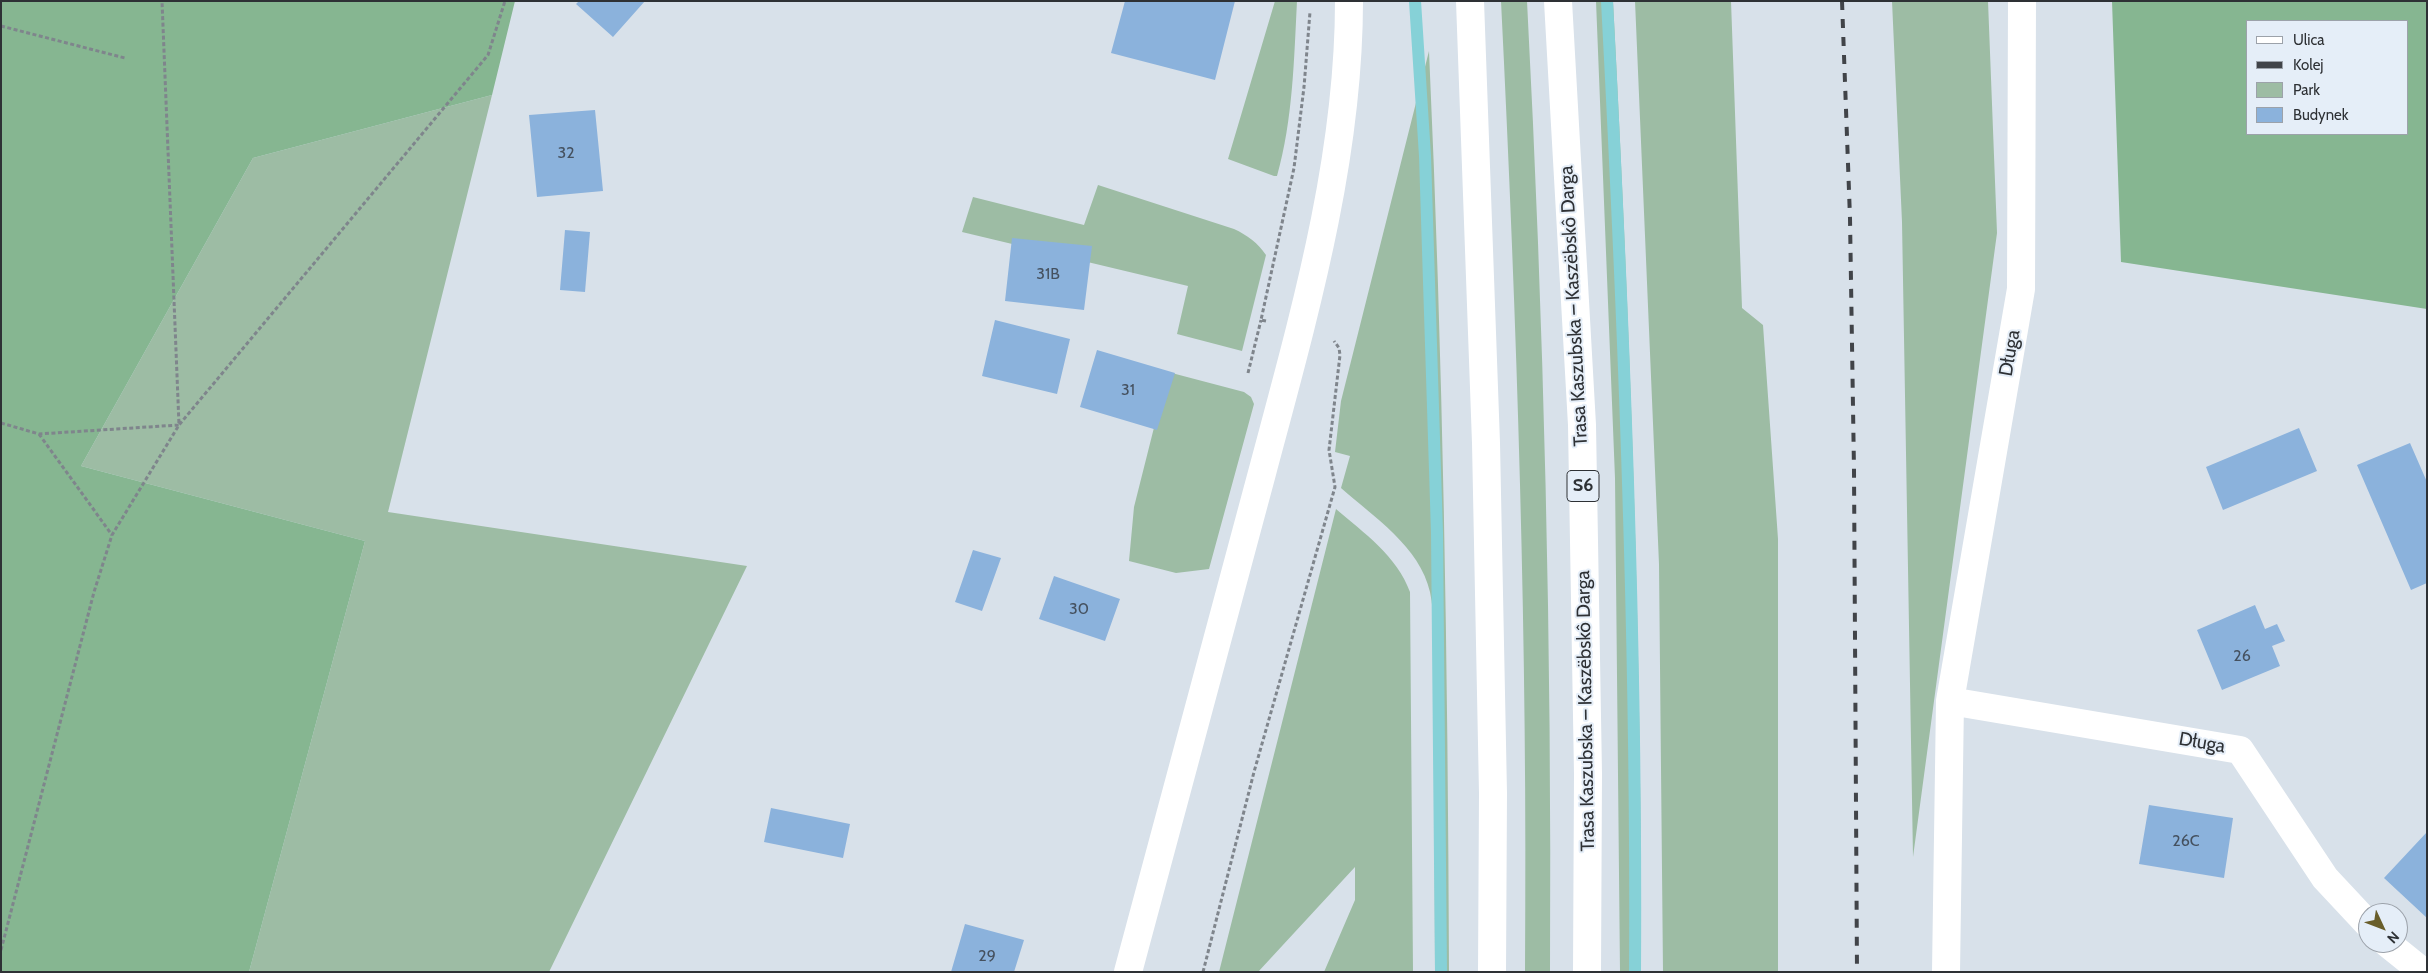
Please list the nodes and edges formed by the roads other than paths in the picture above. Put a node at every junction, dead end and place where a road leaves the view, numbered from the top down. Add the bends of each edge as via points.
1 (1349, 1) edge
2 (1470, 1) edge
3 (1558, 1) edge
4 (2022, 1) edge
5 (1950, 701) junction
6 (2358, 913) edge
7 (2399, 953) edge
8 (1128, 972) edge
9 (1492, 972) edge
10 (1587, 972) edge
11 (1946, 972) edge
12 (2423, 972) edge

1 - 8 main road via 1343,106 1324,226 1297,339
2 - 9 main road via 1486,453 1493,793
3 - 10 main road, Trasa Kaszubska – Kaszëbskô Darga / S6 via 1582,425 1588,774
4 - 5 main road, Długa via 2021,289
5 - 6 main road, Długa via 2240,750 2325,878
5 - 11 main road, Długa
7 - 12 main road

